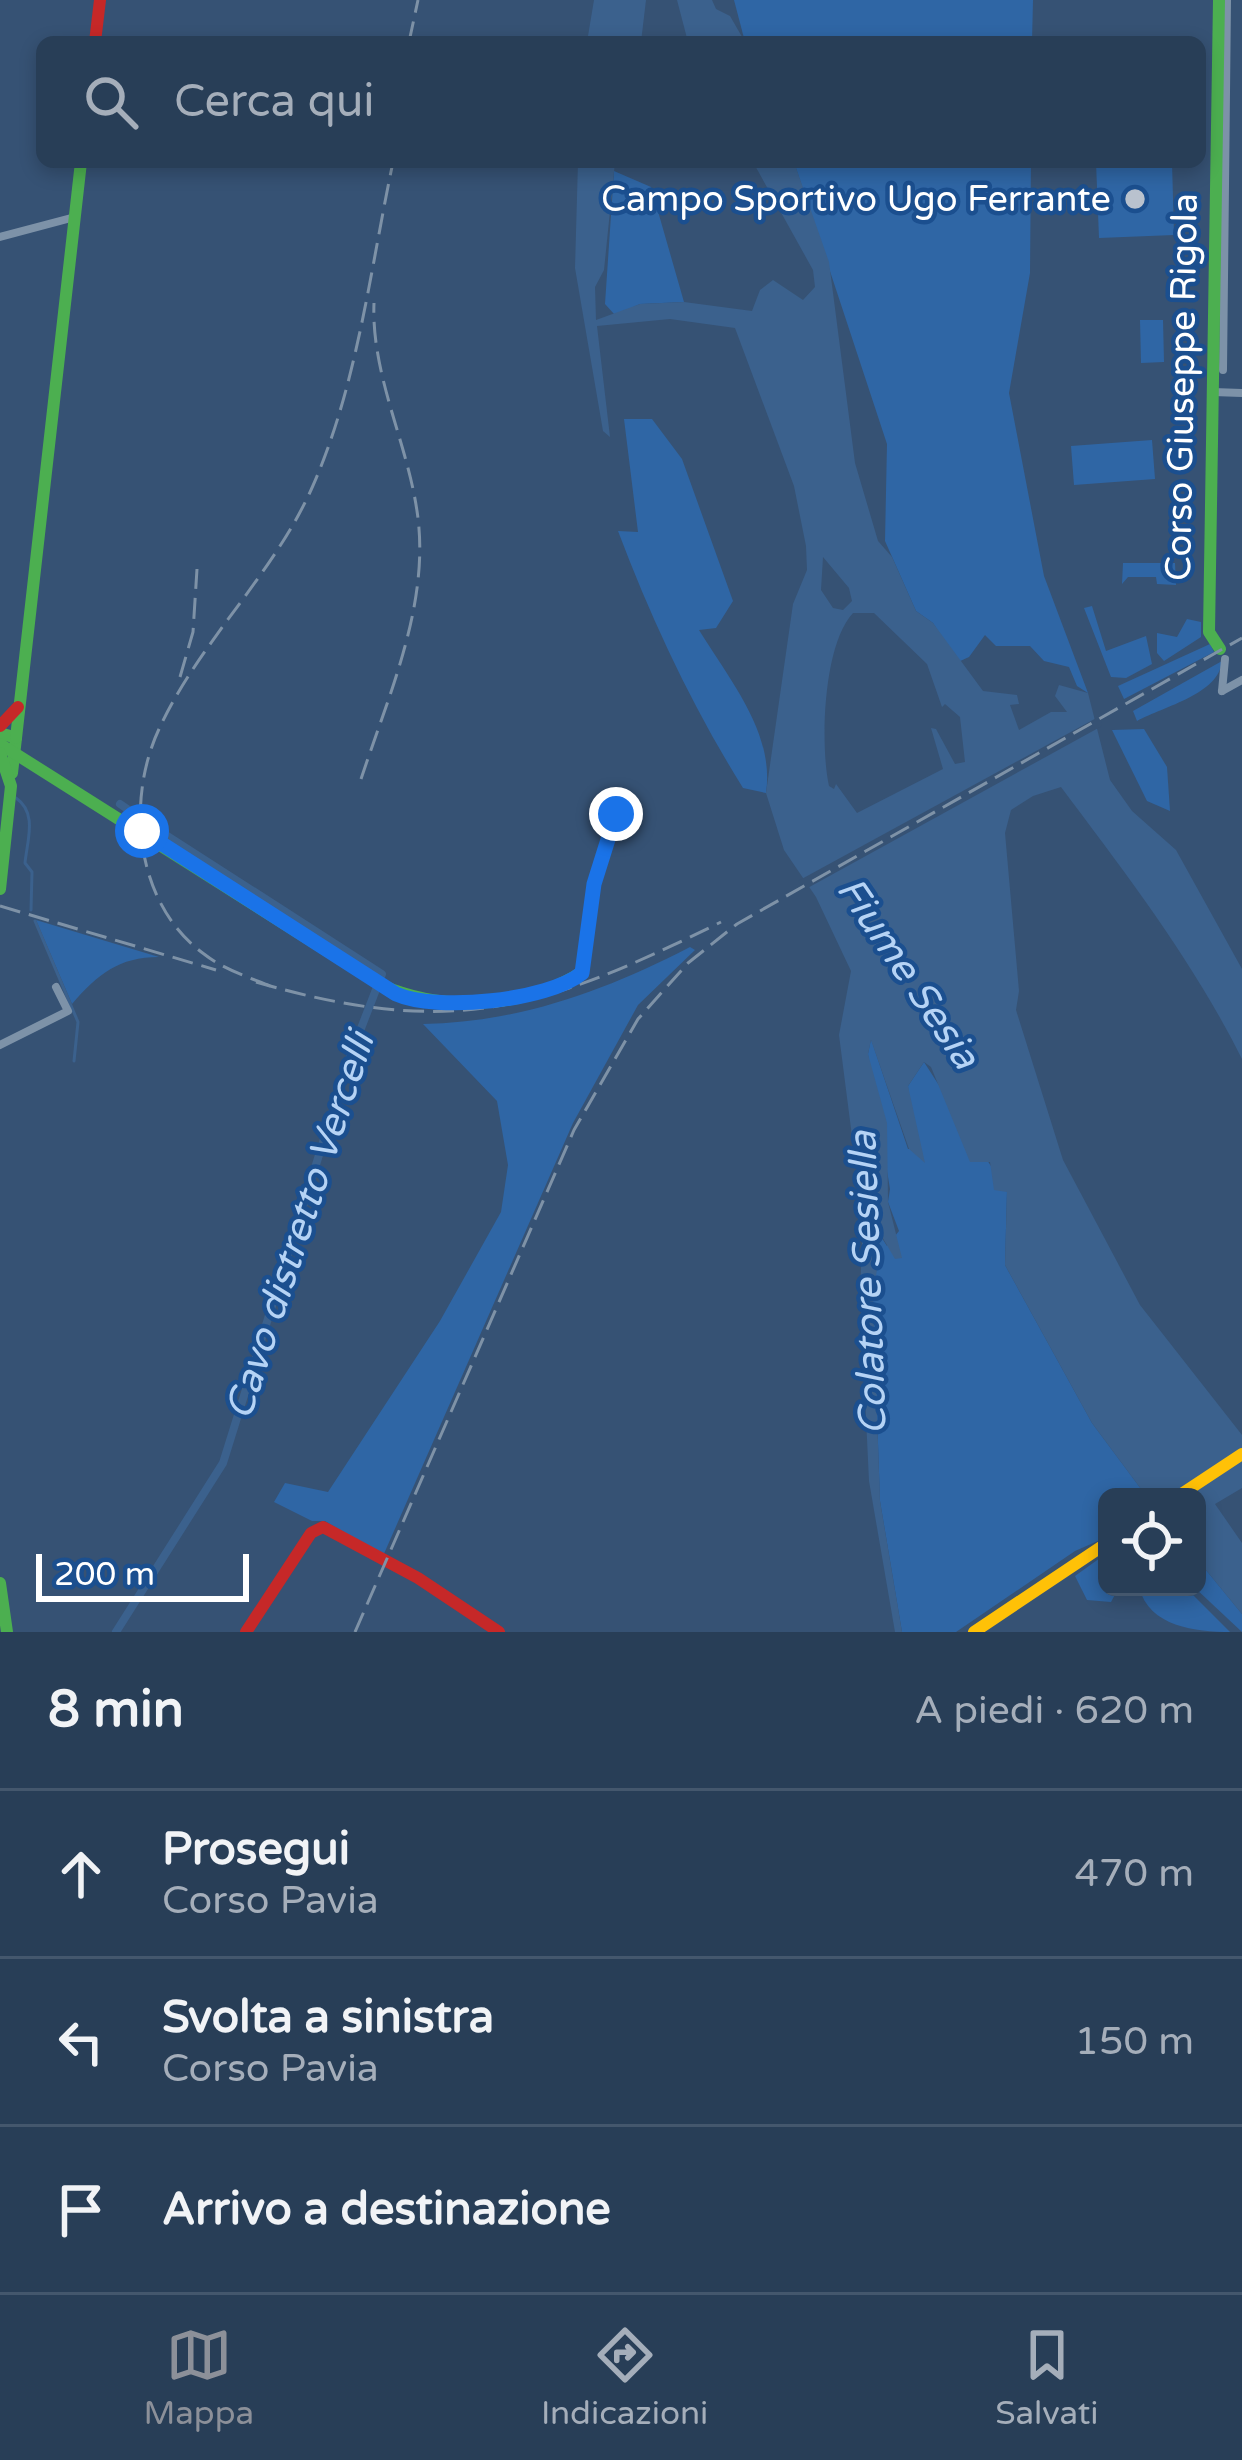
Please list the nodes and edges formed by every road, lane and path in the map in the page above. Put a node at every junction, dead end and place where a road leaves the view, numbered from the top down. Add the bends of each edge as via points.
1 (100, 0) edge
2 (1223, 0) edge
3 (96, 36) edge
4 (80, 168) edge
5 (75, 217) junction
6 (0, 237) edge
7 (1223, 370) dead end
8 (1212, 392) junction
9 (1242, 393) edge
10 (1222, 654) joint
11 (1242, 680) edge
12 (20, 704) junction
13 (0, 729) edge
14 (16, 744) junction
15 (0, 748) edge
16 (11, 786) junction
17 (616, 814) dead end
18 (0, 889) edge
19 (56, 987) dead end
20 (0, 1045) edge
21 (1242, 1454) edge
22 (1191, 1488) edge
23 (1098, 1550) edge
24 (0, 1583) edge
25 (7, 1632) edge
26 (247, 1632) edge
27 (499, 1632) edge
28 (974, 1632) edge

1 - 3 street
2 - 7 street
2 - 8 street, Corso Giuseppe Rigola
4 - 5 street
5 - 6 street
5 - 12 street
8 - 9 street
8 - 10 street, Corso Giuseppe Rigola via 1209,632
10 - 11 street via 1222,692
12 - 13 street
12 - 14 street
13 - 14 street
14 - 15 street
14 - 16 street
14 - 17 street via 410,1000 533,993 577,978
15 - 16 street
16 - 18 street
19 - 20 street via 68,1011
21 - 22 street
23 - 28 street
24 - 25 street
26 - 27 street via 311,1533 323,1527

